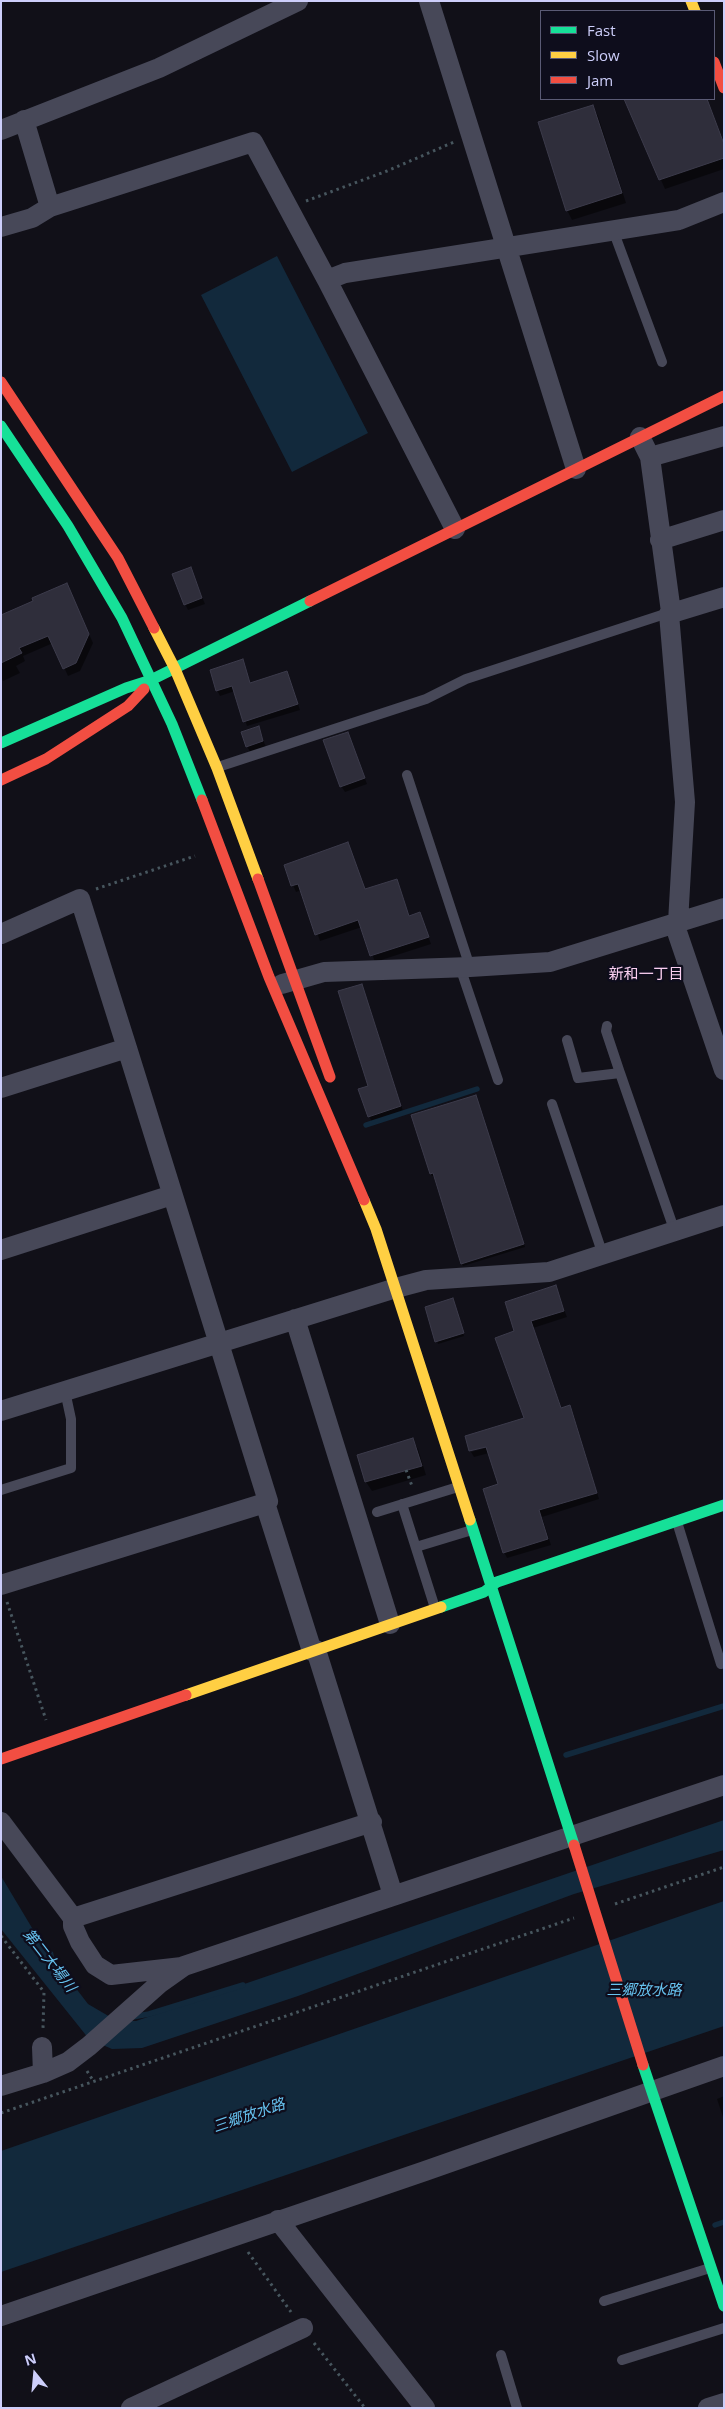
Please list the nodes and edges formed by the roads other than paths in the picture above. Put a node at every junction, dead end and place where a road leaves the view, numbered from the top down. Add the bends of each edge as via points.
1 (298, 1) edge
2 (429, 1) edge
3 (715, 65) edge
4 (724, 88) edge
5 (24, 120) junction
6 (1, 130) edge
7 (724, 202) edge
8 (50, 207) junction
9 (1, 228) edge
10 (613, 230) junction
11 (507, 247) junction
12 (327, 280) junction
13 (662, 362) dead end
14 (1, 382) edge
15 (724, 396) edge
16 (1, 426) edge
17 (724, 436) edge
18 (640, 437) junction
19 (650, 456) junction
20 (576, 468) junction
21 (724, 520) edge
22 (454, 529) junction
23 (660, 540) junction
24 (724, 597) edge
25 (670, 613) junction
26 (175, 669) junction
27 (151, 680) junction
28 (1, 743) edge
29 (217, 768) junction
30 (407, 775) dead end
31 (1, 780) edge
32 (724, 908) edge
33 (676, 922) junction
34 (1, 934) edge
35 (465, 967) junction
36 (294, 980) junction
37 (273, 987) junction
38 (607, 1026) dead end
39 (567, 1040) dead end
40 (127, 1048) junction
41 (724, 1070) edge
42 (620, 1073) junction
43 (498, 1080) dead end
44 (1, 1088) edge
45 (334, 1090) dead end
46 (552, 1104) dead end
47 (350, 1136) dead end
48 (172, 1195) junction
49 (724, 1215) edge
50 (376, 1229) junction
51 (675, 1232) junction
52 (1, 1250) edge
53 (603, 1255) junction
54 (396, 1288) junction
55 (296, 1319) junction
56 (219, 1342) junction
57 (65, 1391) junction
58 (1, 1411) edge
59 (459, 1487) junction
60 (1, 1490) edge
61 (265, 1503) junction
62 (402, 1504) junction
63 (724, 1505) edge
64 (377, 1512) dead end
65 (676, 1521) junction
66 (472, 1530) junction
67 (416, 1547) junction
68 (1, 1585) edge
69 (491, 1587) junction
70 (435, 1608) junction
71 (390, 1624) junction
72 (314, 1650) junction
73 (724, 1664) edge
74 (1, 1759) edge
75 (724, 1785) edge
76 (1, 1822) edge
77 (372, 1822) junction
78 (572, 1840) junction
79 (394, 1895) junction
80 (73, 1918) junction
81 (184, 1966) junction
82 (42, 2047) road end
83 (724, 2066) edge
84 (43, 2074) junction
85 (1, 2086) edge
86 (651, 2091) junction
87 (278, 2220) junction
88 (711, 2268) junction
89 (604, 2301) dead end
90 (724, 2306) edge
91 (1, 2316) edge
92 (302, 2328) dead end
93 (724, 2328) edge
94 (500, 2355) dead end
95 (622, 2360) dead end
96 (724, 2403) edge
97 (131, 2408) edge
98 (425, 2408) edge
99 (517, 2408) edge
100 (708, 2408) edge

1 - 5 street via 158,68
2 - 11 street
3 - 4 street
5 - 6 street
5 - 8 street
7 - 10 street via 679,220
8 - 9 street via 32,218
8 - 12 street via 253,142
10 - 11 street
10 - 13 lane
11 - 12 street via 345,273
11 - 20 street
12 - 22 street
14 - 26 street via 118,558
15 - 18 street
16 - 27 street via 95,570
17 - 19 street
18 - 19 street
18 - 20 street
19 - 23 street
20 - 22 street
21 - 23 street
22 - 26 street
23 - 25 street
24 - 25 street
25 - 29 lane via 466,679 426,699
25 - 33 street via 685,802
26 - 27 street
26 - 29 street
27 - 28 street
27 - 31 street via 128,706 46,759
27 - 37 street via 193,776
29 - 36 street
30 - 35 lane
32 - 33 street
33 - 35 street via 550,962
33 - 41 street
34 - 40 street via 80,898
35 - 36 street via 324,972
35 - 43 lane
36 - 37 street
36 - 45 street
37 - 50 street
38 - 42 lane
39 - 42 lane via 578,1078
40 - 44 street
40 - 48 street
42 - 51 lane
46 - 53 lane
47 - 50 street
48 - 52 street
48 - 56 street
49 - 51 street
50 - 54 street
51 - 53 street
53 - 54 street via 549,1272 426,1280
54 - 55 street
54 - 59 street
55 - 56 street
55 - 71 street
56 - 57 street
56 - 61 street via 268,1501
57 - 58 street
57 - 60 lane via 71,1419 71,1468
59 - 62 lane
59 - 66 street
61 - 68 street
61 - 72 street
62 - 64 lane
62 - 67 lane
63 - 65 street
65 - 69 street
65 - 73 lane via 721,1664
66 - 67 lane
66 - 69 street
67 - 70 lane
69 - 70 street
69 - 78 street
70 - 71 street
71 - 72 street
72 - 74 street
72 - 77 street
75 - 78 street
76 - 80 street
77 - 79 street
77 - 80 street
78 - 79 street
78 - 86 street, bridge
79 - 81 street
80 - 81 street via 73,1926 95,1965 111,1974
81 - 84 street via 89,2046 68,2062
82 - 84 street
83 - 86 street
84 - 85 street
86 - 87 street
86 - 88 street
87 - 91 street
87 - 98 street
88 - 89 lane
88 - 90 street
92 - 97 street
93 - 95 lane
94 - 99 lane
96 - 100 street

